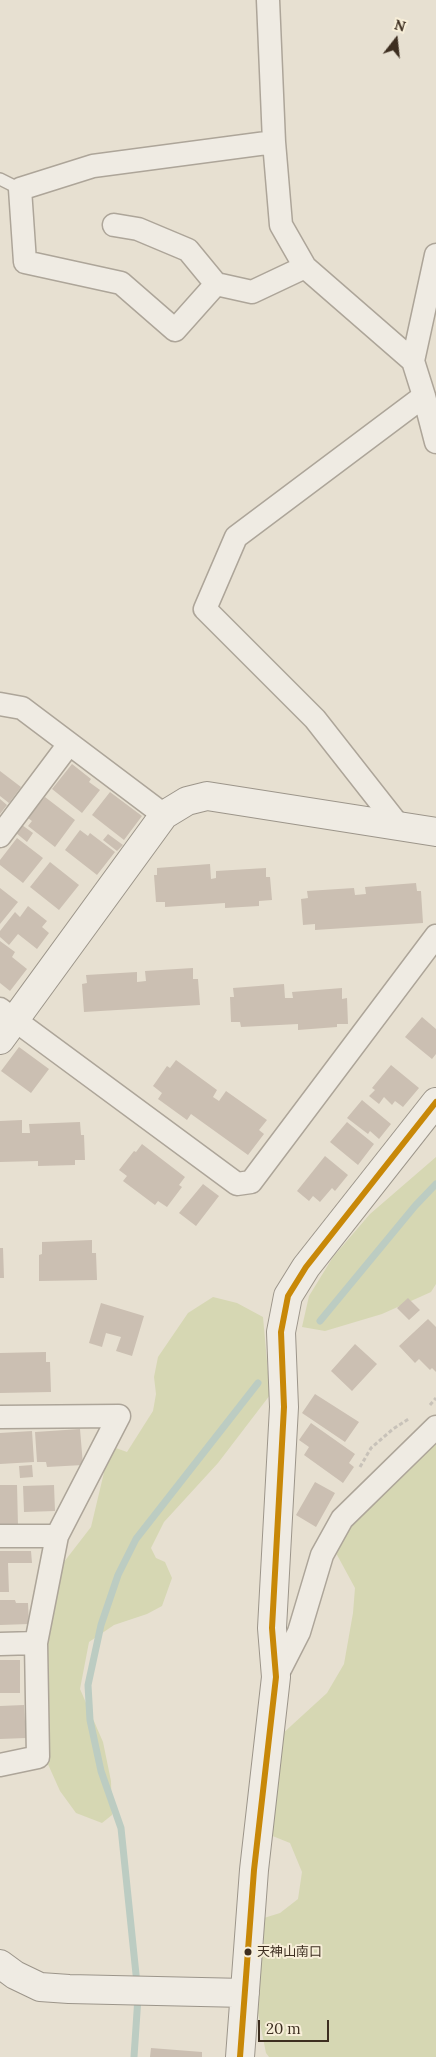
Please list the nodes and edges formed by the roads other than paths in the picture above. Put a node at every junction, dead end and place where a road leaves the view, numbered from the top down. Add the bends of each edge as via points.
1 (268, 0) edge
2 (274, 142) junction
3 (0, 179) edge
4 (20, 190) junction
5 (114, 225) dead end
6 (436, 255) edge
7 (305, 267) junction
8 (216, 284) junction
9 (413, 361) junction
10 (424, 396) junction
11 (436, 442) edge
12 (0, 704) edge
13 (68, 744) junction
14 (164, 815) junction
15 (399, 826) junction
16 (436, 832) edge
17 (0, 836) edge
18 (436, 936) edge
19 (5, 1023) edge
20 (436, 1102) edge
21 (0, 1418) edge
22 (436, 1427) edge
23 (0, 1536) edge
24 (57, 1536) junction
25 (0, 1644) edge
26 (36, 1644) junction
27 (276, 1677) junction
28 (0, 1764) edge
29 (0, 1964) edge
30 (245, 1993) junction
31 (240, 2057) edge

1 - 2 street
2 - 4 street via 93,166
2 - 7 street via 281,225
3 - 4 lane
4 - 8 street via 25,262 121,283 175,330
5 - 8 street via 138,229 188,250
6 - 9 street
7 - 8 street via 252,292
7 - 9 street
9 - 10 street
10 - 11 street
10 - 15 street via 236,537 205,609 315,719
12 - 13 street via 22,708
13 - 14 street
13 - 17 street
14 - 15 street via 187,801 207,796
14 - 19 street
15 - 16 street
18 - 19 street via 251,1182 237,1184
20 - 27 street via 306,1267 288,1296 281,1332 284,1407 272,1628
21 - 24 street via 118,1416
22 - 27 street via 342,1518 322,1555 299,1632
23 - 24 street
24 - 26 street
25 - 26 street
26 - 28 street via 38,1757
27 - 30 street via 254,1870
29 - 30 street via 40,1987
30 - 31 street

